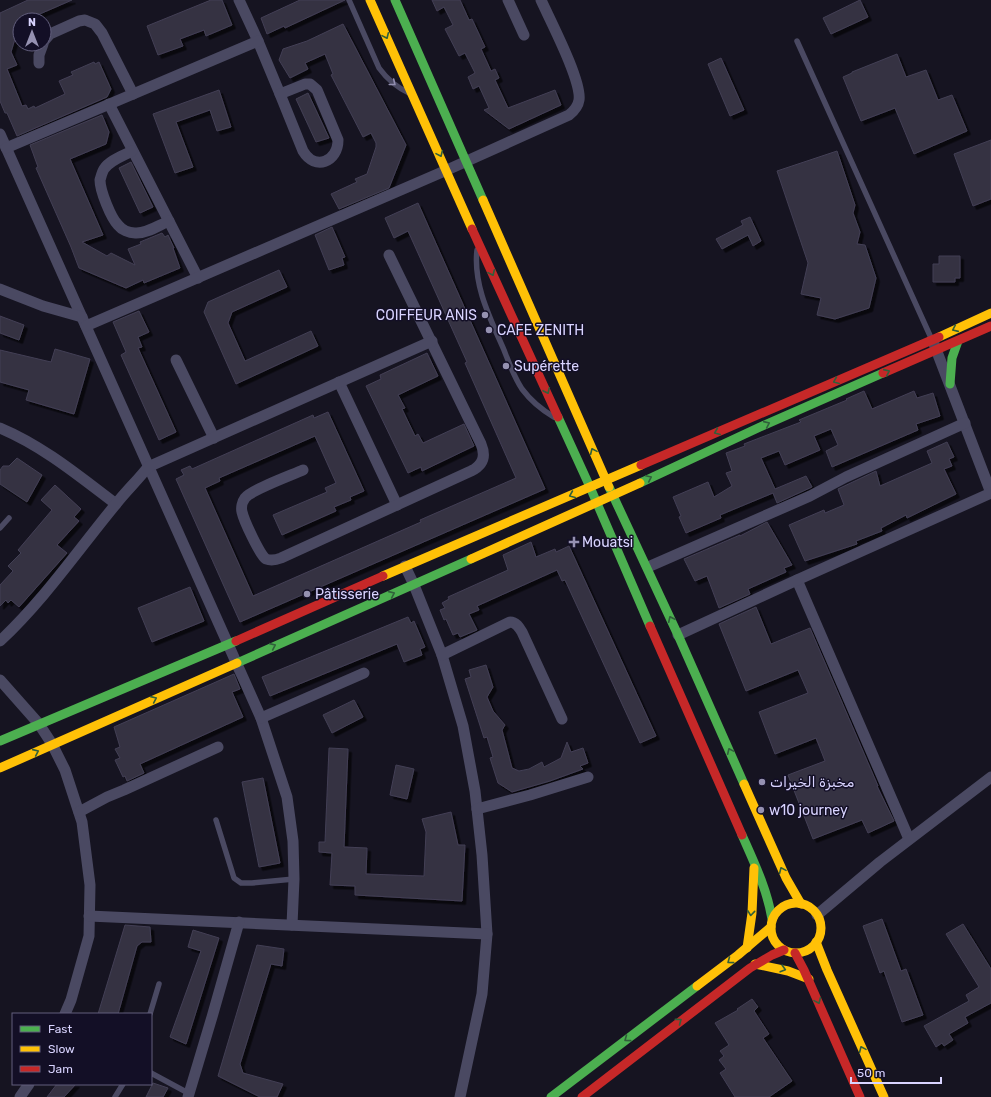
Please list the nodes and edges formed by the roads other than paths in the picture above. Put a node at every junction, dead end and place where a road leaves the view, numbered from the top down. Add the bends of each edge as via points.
1 (239, 0) edge
2 (349, 0) edge
3 (370, 0) edge
4 (395, 0) edge
5 (508, 0) edge
6 (541, 0) edge
7 (52, 33) edge
8 (524, 36) dead end
9 (258, 41) junction
10 (797, 41) dead end
11 (40, 52) edge
12 (39, 63) dead end
13 (133, 94) junction
14 (280, 94) junction
15 (413, 94) junction
16 (109, 104) junction
17 (0, 134) edge
18 (6, 148) junction
19 (132, 151) junction
20 (466, 162) junction
21 (448, 170) junction
22 (169, 221) junction
23 (478, 239) junction
24 (389, 255) dead end
25 (198, 278) junction
26 (0, 289) edge
27 (991, 313) edge
28 (84, 322) junction
29 (991, 326) edge
30 (432, 341) junction
31 (958, 341) junction
32 (935, 345) junction
33 (176, 360) dead end
34 (339, 382) junction
35 (950, 384) junction
36 (560, 420) junction
37 (965, 423) junction
38 (0, 429) edge
39 (214, 438) junction
40 (148, 467) junction
41 (303, 470) dead end
42 (606, 480) junction
43 (590, 487) junction
44 (991, 493) edge
45 (614, 495) junction
46 (596, 503) junction
47 (116, 504) junction
48 (397, 505) junction
49 (9, 518) dead end
50 (0, 528) edge
51 (404, 566) junction
52 (648, 567) junction
53 (797, 580) junction
54 (414, 585) junction
55 (678, 635) junction
56 (0, 641) edge
57 (229, 644) junction
58 (442, 655) junction
59 (237, 662) junction
60 (364, 673) dead end
61 (0, 680) edge
62 (261, 718) junction
63 (562, 719) dead end
64 (39, 724) junction
65 (0, 741) edge
66 (52, 744) junction
67 (218, 747) dead end
68 (0, 768) edge
69 (588, 777) dead end
70 (991, 777) edge
71 (477, 809) junction
72 (79, 812) junction
73 (216, 820) dead end
74 (909, 839) junction
75 (753, 861) junction
76 (294, 879) junction
77 (801, 904) junction
78 (817, 915) junction
79 (89, 916) junction
80 (239, 922) junction
81 (772, 923) junction
82 (292, 925) junction
83 (487, 934) junction
84 (816, 942) junction
85 (747, 948) junction
86 (784, 950) junction
87 (795, 953) junction
88 (755, 964) junction
89 (809, 979) junction
90 (159, 984) dead end
91 (65, 1013) edge
92 (150, 1013) edge
93 (152, 1074) edge
94 (28, 1085) edge
95 (122, 1085) edge
96 (191, 1096) edge
97 (20, 1097) edge
98 (115, 1097) edge
99 (460, 1097) edge
100 (551, 1097) edge
101 (582, 1097) edge
102 (860, 1097) edge
103 (884, 1097) edge

1 - 9 street
2 -> 15 lane via 379,68 394,84
3 -> 15 main road
4 - 20 main road
5 - 8 street
6 - 20 street via 574,74 579,93 576,109 562,120
7 - 13 street via 79,21 95,24
9 - 13 street
9 - 14 street
10 - 32 lane
11 - 12 street
13 - 16 street
14 - 14 street via 307,158 313,162 329,159 338,148 338,140 317,90 310,84 305,84
15 -> 21 main road
16 - 18 street
16 - 19 street
17 - 18 street
18 - 28 street
19 - 22 street
19 - 22 street via 110,162 102,173 101,187 112,215 118,226 135,233
20 - 21 street
42 -> 20 main road
21 - 23 main road
21 - 25 street
22 - 25 street
23 -> 36 main road
23 - 36 lane via 476,262 481,293 514,373 532,401
24 - 30 street
25 - 28 street
26 - 28 street
27 -> 32 main road
28 - 40 street
29 - 31 main road
30 - 34 street
30 - 48 street via 484,450 484,457 477,468
31 - 32 main road
31 - 35 main road via 950,366
32 - 35 street
32 -> 42 main road
45 -> 32 main road
33 - 39 street
34 - 39 street
34 - 48 street
35 - 37 street
36 - 43 main road
37 - 44 street
37 - 52 street via 810,496
38 - 47 street via 23,439 57,460
39 - 40 street
40 - 47 street
40 - 57 street
41 - 48 street via 253,492 242,502 244,517 262,555 268,560 281,558
42 - 43 main road
42 - 45 main road
43 - 46 main road
43 -> 51 main road
44 - 53 street
45 - 46 main road
45 - 52 main road
46 - 54 main road
46 - 75 main road
47 - 56 street via 24,618
49 - 50 lane
51 - 54 street
51 - 57 main road
55 -> 52 main road
53 - 55 street
53 - 74 street
54 - 58 street
59 -> 54 main road
77 -> 55 main road via 786,878
57 - 59 street
57 - 64 main road
58 - 63 street via 510,622 514,623 520,627
58 - 71 street via 463,726
59 - 62 street
66 -> 59 main road
60 - 62 street
61 - 64 street
62 - 76 street via 287,797 293,841
64 - 65 main road
64 - 66 street
68 -> 66 main road
66 - 72 street via 65,770
67 - 72 street via 106,797
69 - 71 street
70 - 74 street
71 - 83 street
72 - 79 street via 90,885
73 - 76 lane via 234,878 241,883
74 - 78 street
75 - 81 main road via 767,892
75 -> 85 main road via 753,896
76 - 82 street
77 - 78 main road via 808,906
77 - 81 main road via 781,908
78 - 84 main road via 821,929
79 - 80 street
79 - 91 street via 89,936
80 - 82 street
80 - 96 street
81 - 85 main road
81 - 86 main road via 774,940
82 - 83 street
83 - 99 street via 482,994
84 - 87 main road via 807,950
103 -> 84 main road
85 -> 100 main road
86 - 87 main road
86 - 88 main road
87 - 89 main road
88 -> 89 main road via 788,971
101 -> 88 main road
89 -> 102 main road
90 - 92 lane
93 - 96 lane
94 - 97 street
95 - 98 lane

